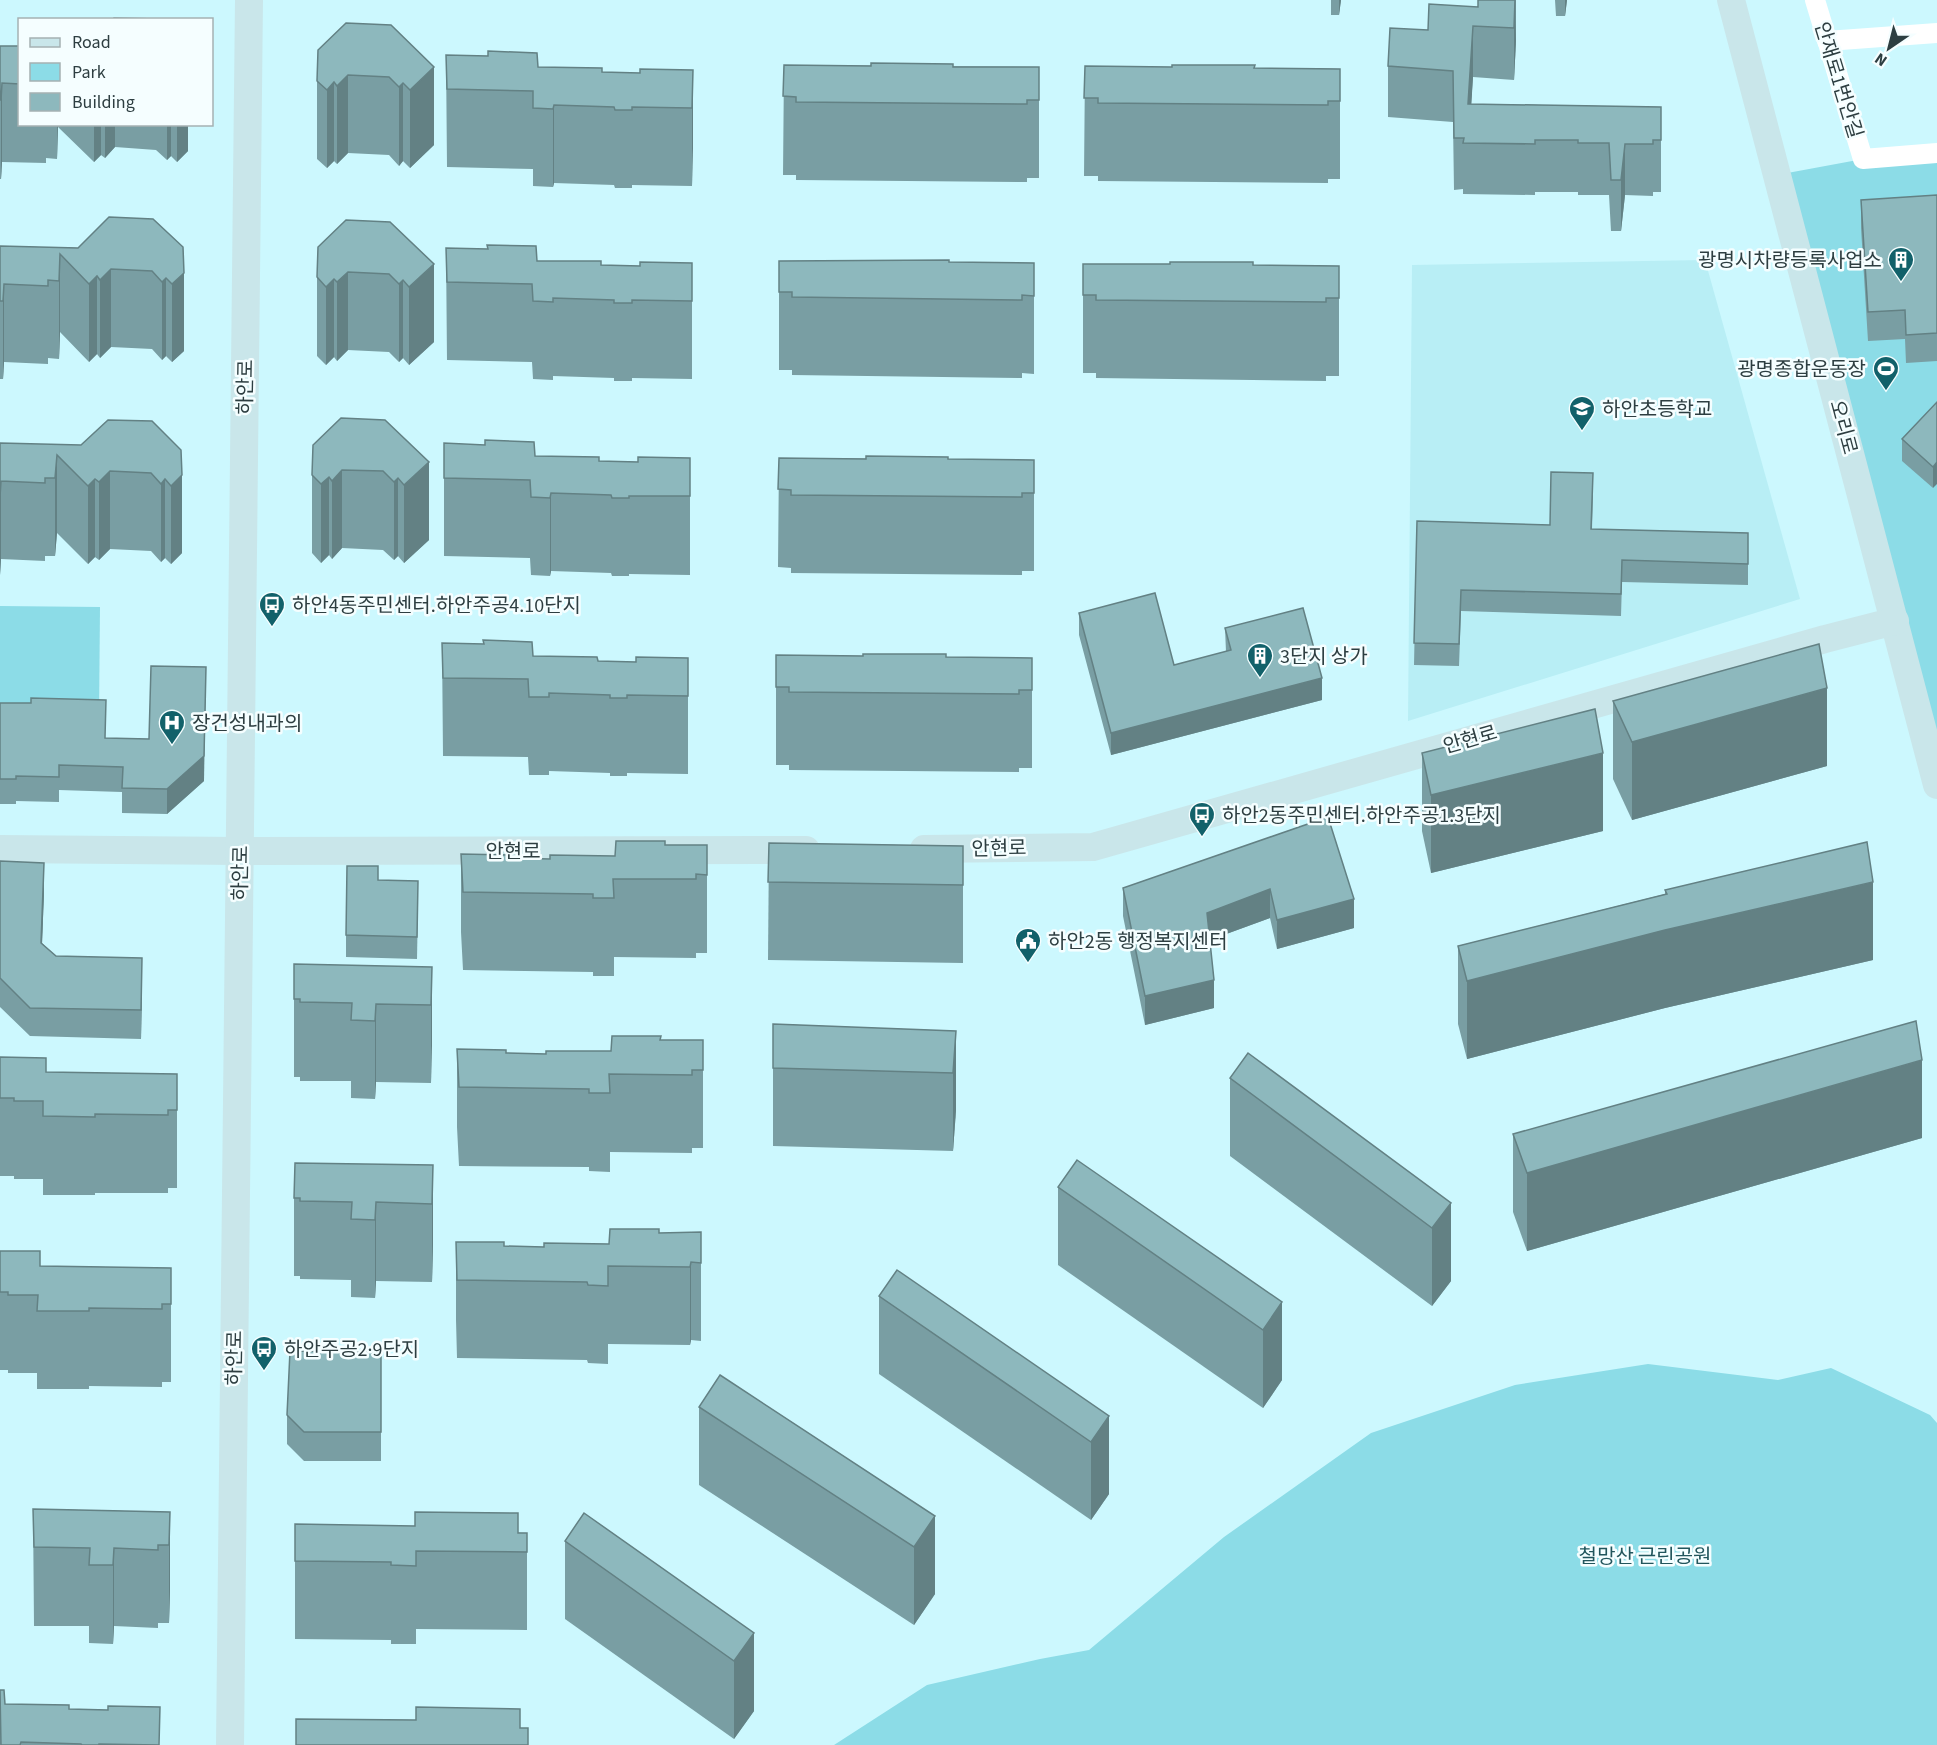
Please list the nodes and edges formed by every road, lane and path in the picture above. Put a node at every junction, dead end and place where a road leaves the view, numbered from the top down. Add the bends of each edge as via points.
1 (249, 0) edge
2 (1731, 0) edge
3 (1815, 0) edge
4 (1937, 33) edge
5 (1827, 41) junction
6 (1937, 153) edge
7 (1895, 621) junction
8 (1937, 785) edge
9 (0, 849) edge
10 (894, 849) edge
11 (834, 850) edge
12 (240, 851) junction
13 (230, 1745) edge

1 - 12 street, 하안로
2 - 7 street, 오리로
3 - 5 street, 안재로1번안길
4 - 5 street
5 - 6 street, 안재로1번안길 via 1863,159
7 - 8 street, 오리로
7 - 10 street, 안현로 via 1093,847
9 - 12 street, 안현로
11 - 12 street, 안현로
12 - 13 street, 하안로

